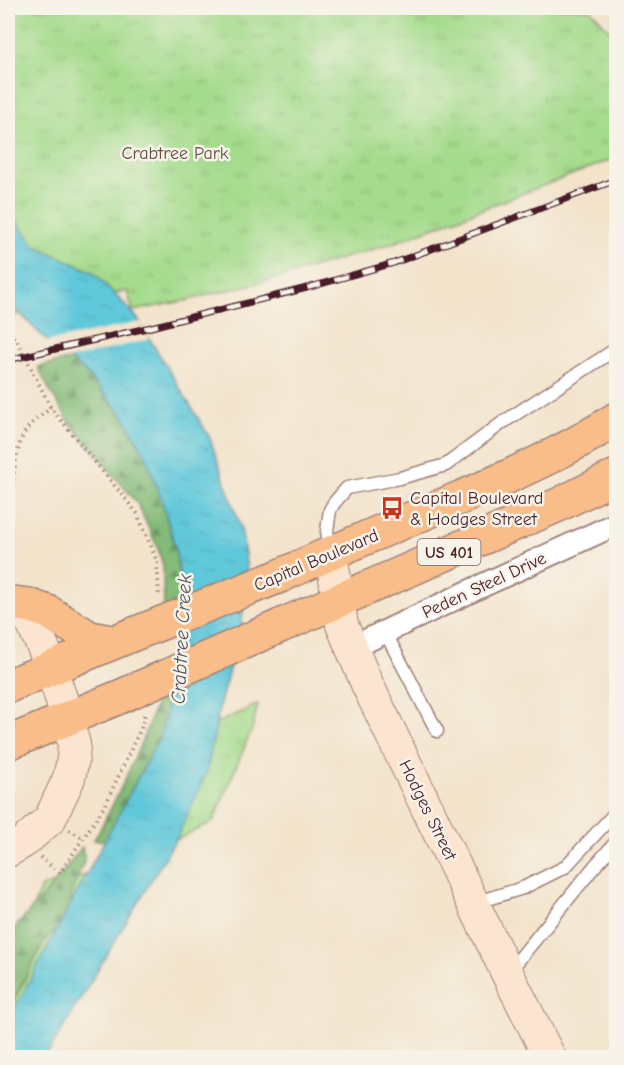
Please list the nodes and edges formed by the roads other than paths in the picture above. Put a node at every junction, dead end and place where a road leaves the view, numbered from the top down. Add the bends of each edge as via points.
1 (616, 349) edge
2 (616, 419) edge
3 (616, 476) edge
4 (616, 524) edge
5 (331, 553) junction
6 (338, 600) junction
7 (9, 602) edge
8 (385, 632) junction
9 (120, 639) junction
10 (351, 648) junction
11 (8, 686) edge
12 (60, 693) junction
13 (438, 731) dead end
14 (8, 743) edge
15 (616, 812) edge
16 (616, 842) edge
17 (8, 851) edge
18 (473, 903) junction
19 (508, 974) junction
20 (550, 1058) edge

1 - 5 lane via 502,423 446,465 347,488 330,510 327,531
2 - 5 main road, Capital Boulevard / US 401 via 521,471
3 - 6 main road, Capital Boulevard / US 401
4 - 8 street, Peden Steel Drive
5 - 6 street, Hodges Street
5 - 9 main road, Capital Boulevard / US 401, bridge
6 - 10 street, Hodges Street
6 - 12 main road, Capital Boulevard / US 401, bridge via 132,702
7 - 9 main road via 48,612 90,638
7 - 12 street via 30,619
8 - 10 street, Peden Steel Drive
8 - 13 lane
9 - 12 main road, Capital Boulevard / US 401
10 - 18 street, Hodges Street
11 - 12 main road, Capital Boulevard / US 401
12 - 14 main road, Capital Boulevard / US 401
12 - 17 street via 74,741 69,778 50,819
15 - 18 lane via 565,867 523,888
16 - 19 lane
18 - 19 street, Hodges Street
19 - 20 street, Hodges Street

